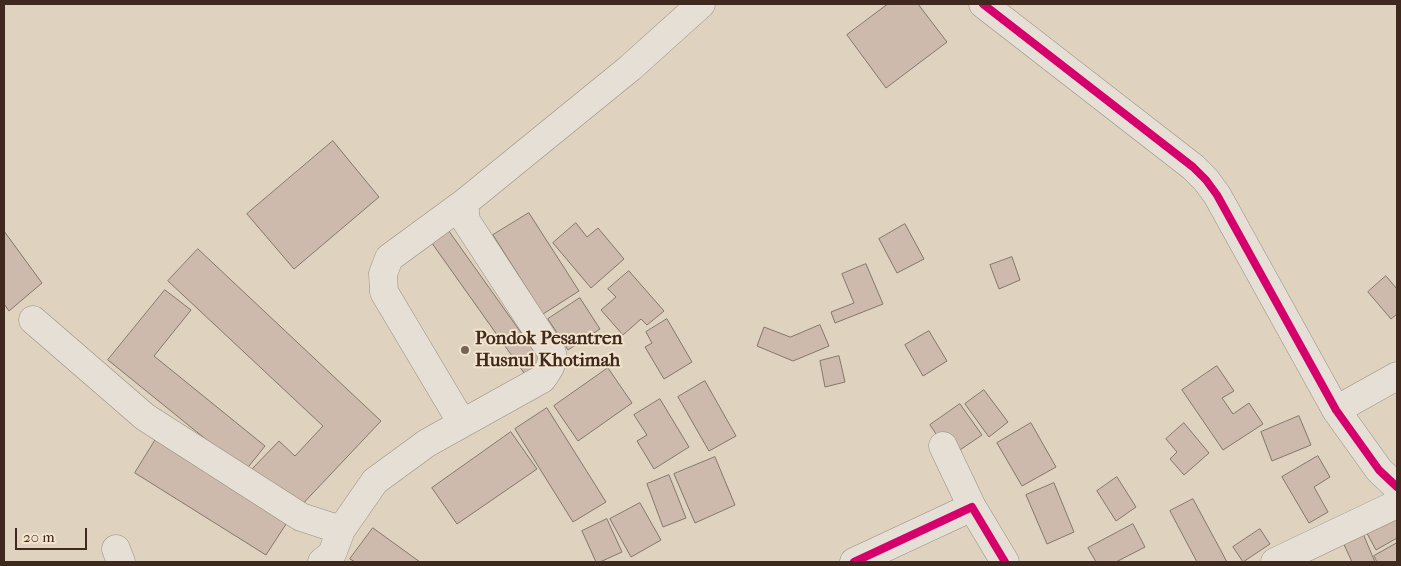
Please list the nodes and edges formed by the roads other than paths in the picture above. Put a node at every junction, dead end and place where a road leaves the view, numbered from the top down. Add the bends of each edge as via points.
1 (701, 4) edge
2 (983, 4) edge
3 (464, 203) junction
4 (33, 320) dead end
5 (1397, 376) edge
6 (1336, 410) junction
7 (462, 423) junction
8 (943, 446) dead end
9 (1397, 487) edge
10 (1397, 504) edge
11 (972, 507) junction
12 (341, 530) junction
13 (322, 562) edge
14 (854, 562) edge
15 (1004, 562) edge
16 (1275, 562) edge

1 - 3 street via 630,68
2 - 6 street via 1206,180
3 - 7 street via 389,258 383,274 384,292
3 - 7 street via 466,222 541,334 553,360 542,379
4 - 12 street via 145,417 301,517
5 - 6 street
6 - 9 street via 1379,470
7 - 12 street via 426,443 376,481
8 - 11 street
10 - 16 street
11 - 14 street
11 - 15 street
12 - 13 street via 332,554

